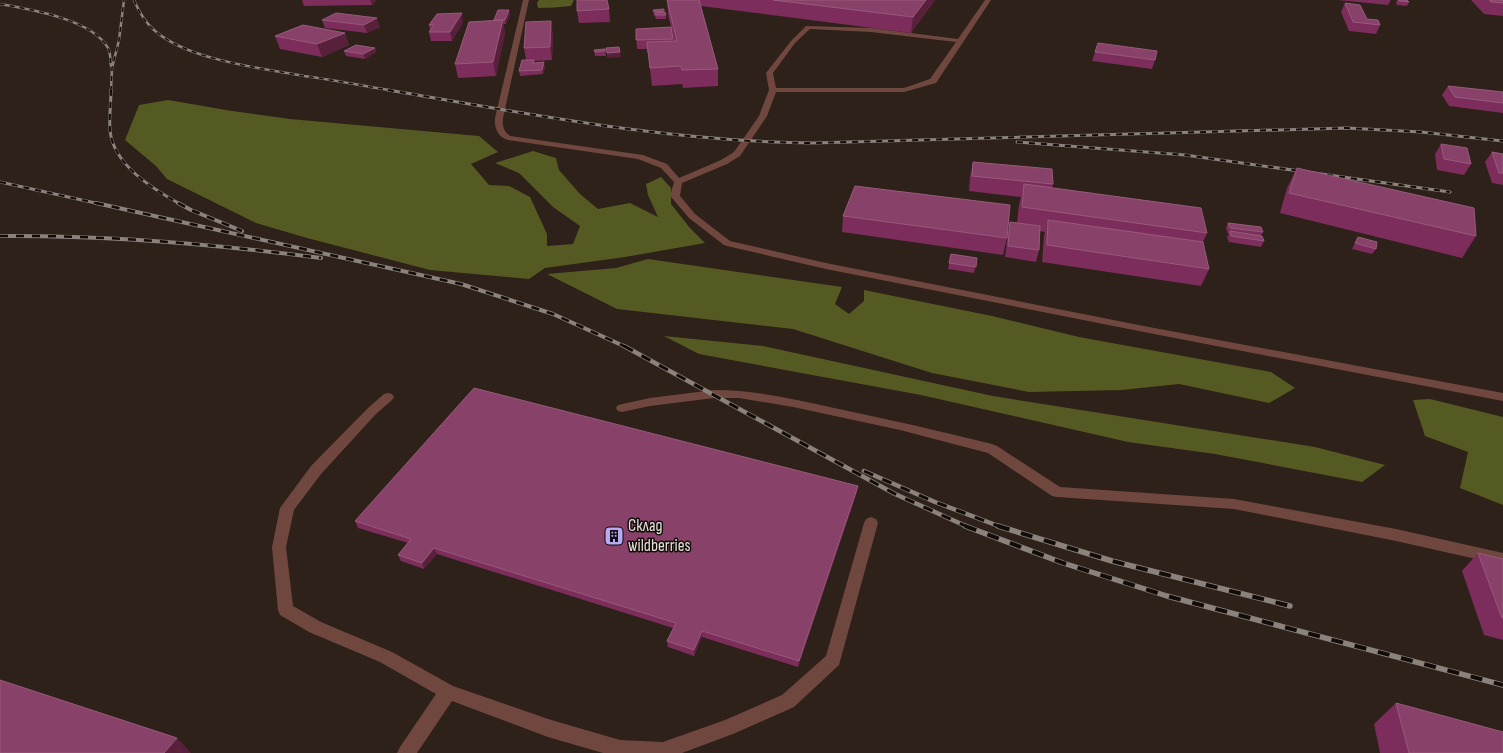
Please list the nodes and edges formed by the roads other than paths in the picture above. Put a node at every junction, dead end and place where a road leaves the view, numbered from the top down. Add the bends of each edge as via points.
1 (526, 0) edge
2 (988, 0) edge
3 (960, 41) junction
4 (773, 90) junction
5 (678, 182) junction
6 (388, 397) dead end
7 (1503, 397) edge
8 (622, 408) dead end
9 (871, 523) dead end
10 (1503, 559) edge
11 (448, 692) junction
12 (406, 753) edge

1 - 5 street via 498,124 500,132 508,138 640,157 664,166
2 - 3 street
3 - 4 street via 933,82 904,90
3 - 4 street via 871,30 808,28 769,72
4 - 5 street via 763,116 737,154
5 - 7 street via 675,196 692,216 727,243 1141,328
6 - 11 street via 316,470 287,508 280,547 286,610 315,627 386,658
8 - 10 street via 714,394 739,394 793,403 992,449 1057,492 1234,504 1396,535
9 - 11 street via 833,660 788,701 727,728 663,751 620,749 548,728
11 - 12 street

